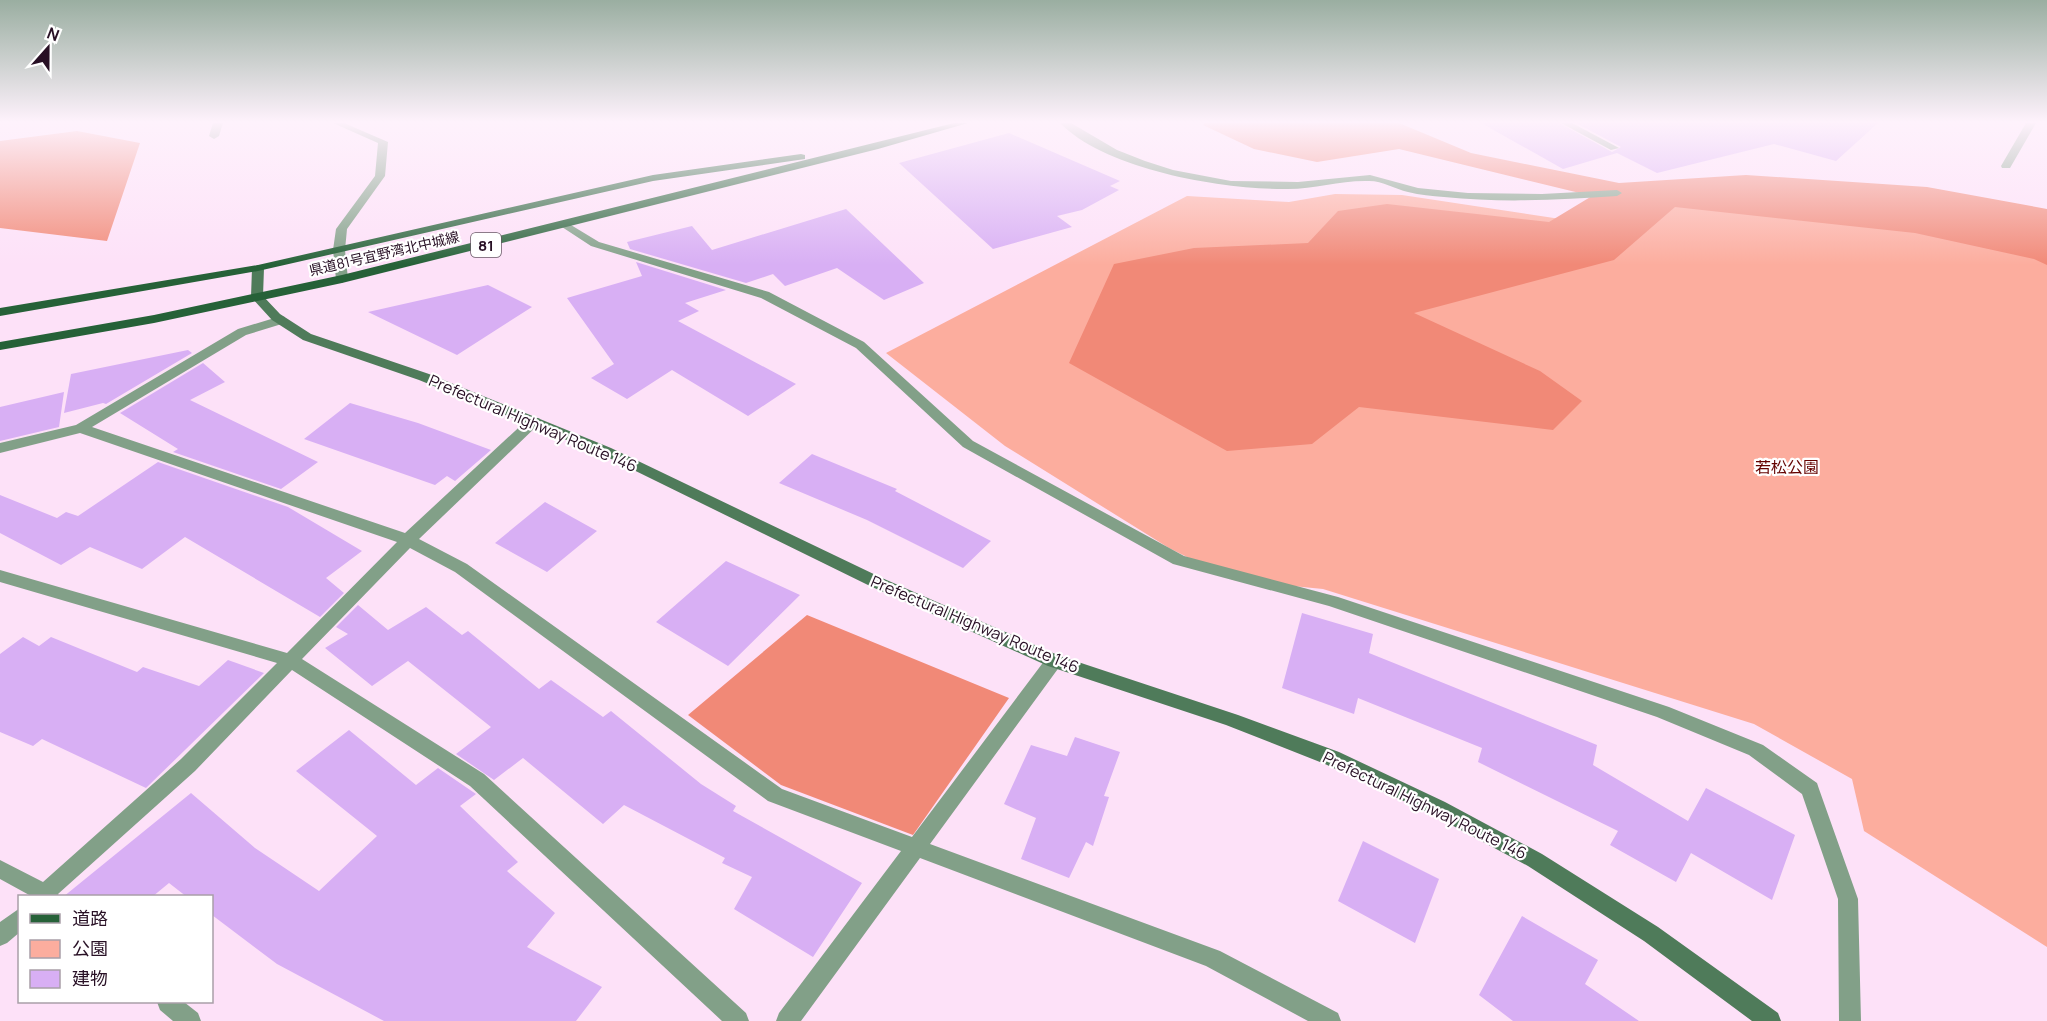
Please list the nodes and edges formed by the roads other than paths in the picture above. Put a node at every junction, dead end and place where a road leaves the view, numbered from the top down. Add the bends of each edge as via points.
1 (381, 171) edge
2 (706, 171) edge
3 (781, 171) edge
4 (1169, 171) edge
5 (1617, 193) dead end
6 (566, 225) junction
7 (339, 250) junction
8 (258, 268) junction
9 (342, 279) junction
10 (257, 297) junction
11 (0, 312) edge
12 (281, 320) junction
13 (0, 346) edge
14 (534, 421) junction
15 (81, 428) junction
16 (0, 448) edge
17 (408, 540) junction
18 (0, 576) edge
19 (292, 661) junction
20 (1054, 661) junction
21 (917, 847) junction
22 (0, 869) edge
23 (43, 895) edge
24 (46, 895) edge
25 (18, 920) edge
26 (0, 936) edge
27 (169, 1003) edge
28 (190, 1021) edge
29 (738, 1021) edge
30 (787, 1021) edge
31 (1330, 1021) edge
32 (1770, 1021) edge
33 (1850, 1021) edge

1 - 7 street via 342,229
2 - 7 main road, 県道81号宜野湾北中城線 / 81 via 653,178
3 - 6 main road, 県道81号宜野湾北中城線 / 81
4 - 5 street via 1218,184 1288,186 1371,177 1415,191 1470,196 1546,198
6 - 9 main road, 県道81号宜野湾北中城線 / 81
6 - 33 street via 595,244 765,295 860,345 968,444 1179,560 1332,601 1663,712 1756,750 1810,789 1848,899
7 - 8 main road, 県道81号宜野湾北中城線 / 81
7 - 9 street
8 - 10 main road
8 - 11 main road, 県道81号宜野湾北中城線 / 81
9 - 10 main road, 県道81号宜野湾北中城線 / 81
10 - 12 main road, Prefectural Highway Route 146
10 - 13 main road, 県道81号宜野湾北中城線 / 81
12 - 14 main road, Prefectural Highway Route 146 via 307,336
12 - 15 street via 242,332
14 - 17 street
14 - 20 main road, Prefectural Highway Route 146
15 - 16 street
15 - 17 street
17 - 19 street
17 - 21 street via 461,568 775,795
18 - 19 street
19 - 24 street via 188,765
19 - 29 street via 477,780
20 - 21 street
20 - 32 main road, Prefectural Highway Route 146 via 1332,758 1438,808 1535,860 1651,934
21 - 30 street
21 - 31 street via 1212,958
22 - 23 street
25 - 26 street
27 - 28 street

